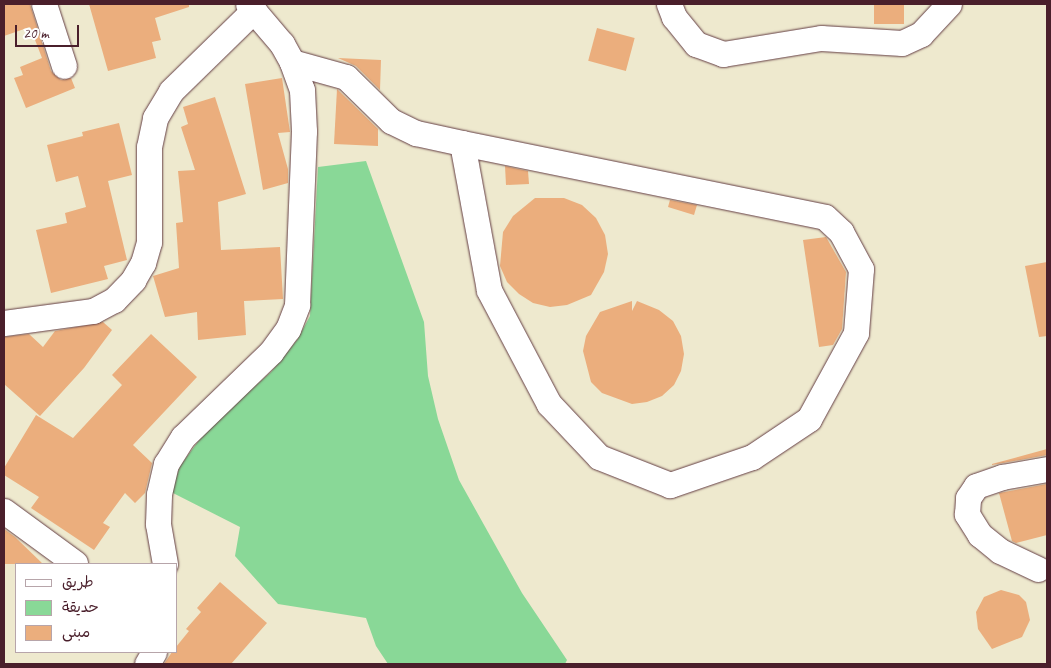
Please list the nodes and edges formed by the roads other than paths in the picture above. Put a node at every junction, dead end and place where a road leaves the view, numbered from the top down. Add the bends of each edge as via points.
1 (44, 4) edge
2 (669, 4) edge
3 (949, 4) edge
4 (251, 7) edge
5 (292, 62) junction
6 (64, 66) dead end
7 (462, 142) junction
8 (4, 324) edge
9 (1047, 470) edge
10 (4, 511) edge
11 (75, 563) edge
12 (165, 563) edge
13 (1038, 569) dead end
14 (153, 653) edge
15 (147, 664) edge

1 - 6 street
2 - 3 street via 674,17 696,44 723,54 821,38 902,43 921,34
4 - 5 street
4 - 8 street via 171,91 155,118 149,147 149,242 143,263 133,280 114,300 93,311
5 - 7 street via 346,77 391,121 416,134
5 - 12 street via 302,90 304,131 297,306 288,329 271,352 183,437 166,464 159,494 158,524
7 - 7 street via 825,217 842,232 862,269 856,333 809,419 752,457 670,485 599,457 549,404 490,290
9 - 13 street via 1002,477 976,486 968,498 968,514 980,535 1000,551
10 - 11 street
14 - 15 street

